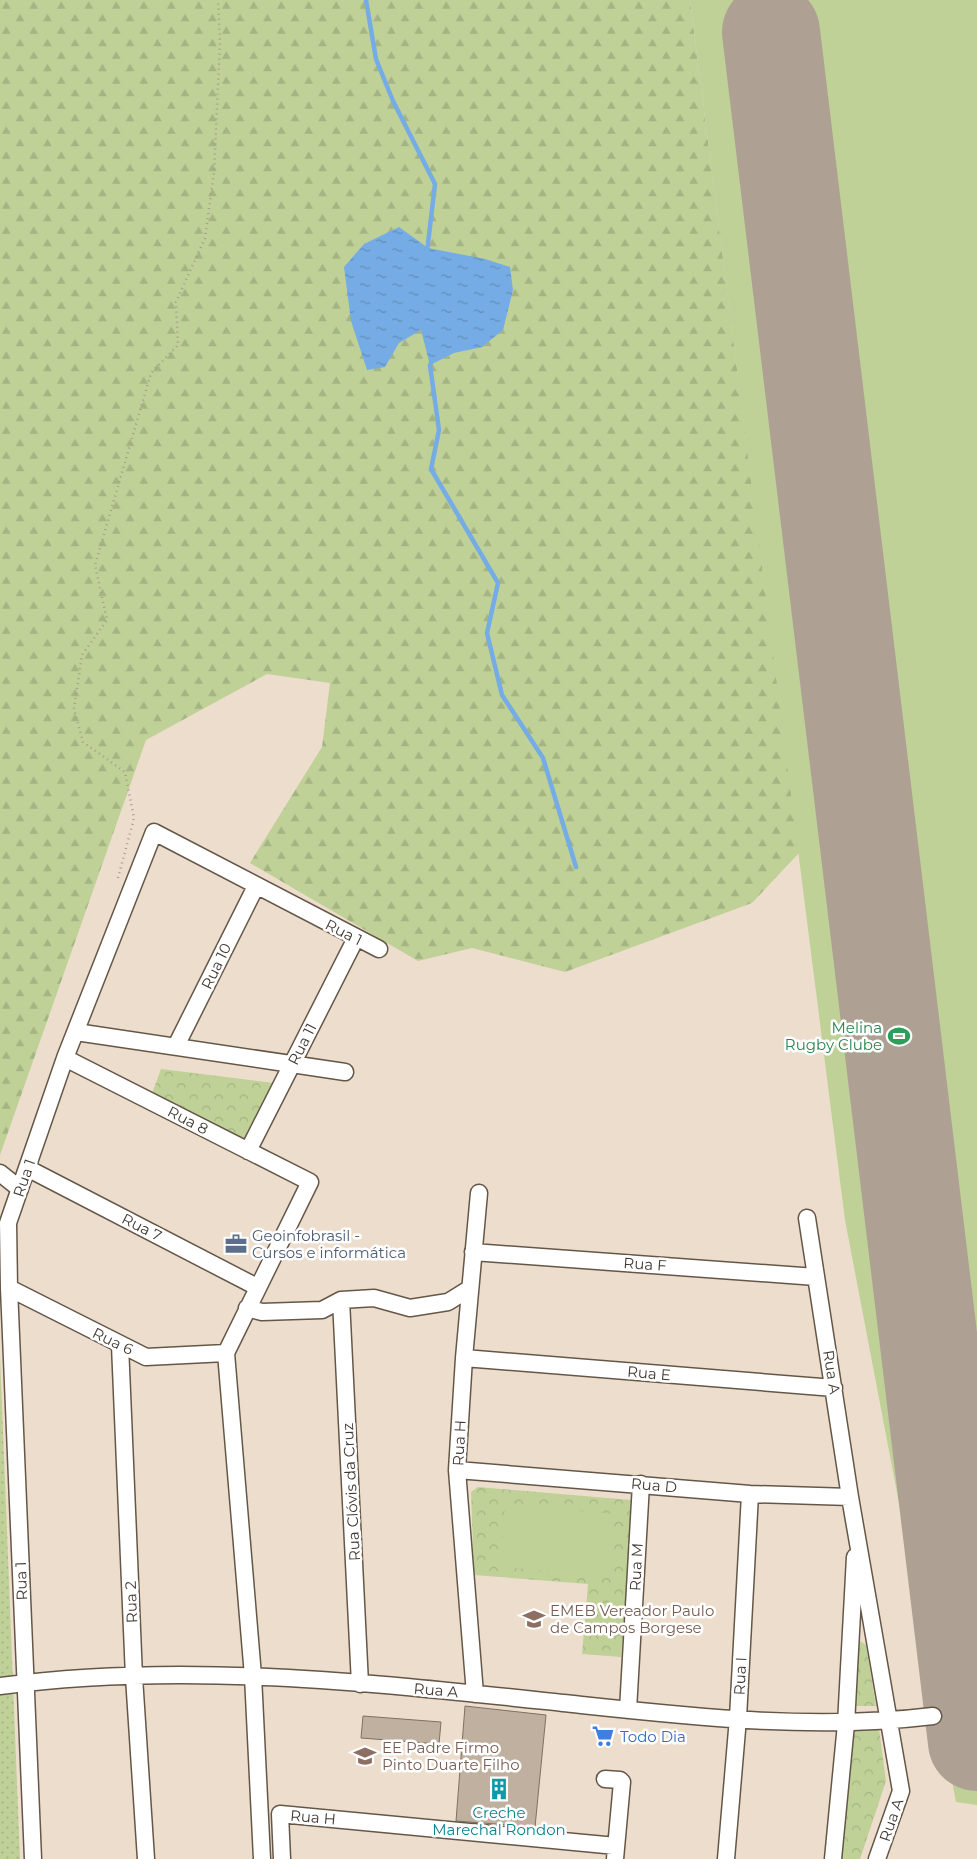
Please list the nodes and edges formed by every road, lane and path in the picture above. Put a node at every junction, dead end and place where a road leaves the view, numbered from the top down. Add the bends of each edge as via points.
1 (218, 0) edge
2 (117, 883) dead end
3 (256, 886) junction
4 (356, 938) junction
5 (379, 949) dead end
6 (76, 1032) junction
7 (176, 1046) junction
8 (65, 1058) junction
9 (292, 1064) junction
10 (345, 1072) dead end
11 (248, 1151) junction
12 (27, 1168) junction
13 (0, 1173) edge
14 (20, 1189) junction
15 (479, 1193) dead end
16 (806, 1218) dead end
17 (473, 1252) junction
18 (816, 1277) junction
19 (257, 1287) junction
20 (8, 1288) junction
21 (469, 1289) junction
22 (341, 1300) junction
23 (247, 1308) junction
24 (120, 1345) junction
25 (226, 1353) junction
26 (464, 1358) junction
27 (834, 1388) junction
28 (458, 1470) junction
29 (641, 1484) junction
30 (750, 1494) junction
31 (850, 1497) junction
32 (856, 1526) junction
33 (134, 1676) junction
34 (253, 1676) junction
35 (25, 1683) junction
36 (360, 1684) junction
37 (0, 1686) edge
38 (475, 1694) junction
39 (628, 1710) junction
40 (933, 1716) dead end
41 (738, 1718) junction
42 (890, 1722) junction
43 (846, 1724) junction
44 (605, 1778) dead end
45 (615, 1852) edge
46 (33, 1859) edge
47 (146, 1859) edge
48 (262, 1859) edge
49 (282, 1859) edge
50 (726, 1859) edge
51 (833, 1859) edge
52 (877, 1859) edge

1 - 2 path via 220,42 214,172 205,238 176,302 178,345 151,373 95,564 106,620 82,655 74,708 83,742 125,772 134,818
3 - 4 street, Rua 1
3 - 6 street, Rua 1 via 154,832
3 - 7 street, Rua 10
4 - 5 street, Rua 1
4 - 9 street, Rua 11
6 - 7 street
6 - 8 street, Rua 1
7 - 9 street
8 - 11 street, Rua 8
8 - 12 street, Rua 1
9 - 10 street
9 - 11 street, Rua 11
11 - 19 street, Rua 8 via 310,1182
12 - 14 street, Rua 1
12 - 19 street, Rua 7
13 - 14 street
14 - 20 street, Rua 1 via 8,1223
15 - 17 street, Rua H
16 - 18 street, Rua A
17 - 18 street, Rua F
17 - 21 street, Rua H
18 - 27 street, Rua A
19 - 23 street
20 - 24 street, Rua 6
20 - 35 street, Rua 1
21 - 22 street via 448,1302 410,1308 374,1298
21 - 26 street, Rua H
22 - 23 street via 322,1310 262,1312
22 - 36 street, Rua Clóvis da Cruz
23 - 25 street
24 - 25 street, Rua 6 via 146,1357
24 - 33 street, Rua 2
25 - 34 street
26 - 27 street, Rua E
26 - 28 street, Rua H
27 - 31 street, Rua A
28 - 29 street, Rua D
28 - 38 street, Rua H
29 - 30 street, Rua D
29 - 39 street, Rua M
30 - 31 street, Rua D
30 - 41 street, Rua I
31 - 32 street, Rua A
32 - 42 street, Rua A
32 - 43 street, Rua A
33 - 34 street, Rua A
33 - 35 street, Rua A
33 - 47 street, Rua 2
34 - 36 street, Rua A
34 - 48 street
35 - 37 street, Rua A
35 - 46 street, Rua 1
36 - 38 street, Rua A
38 - 39 street, Rua A
39 - 41 street, Rua A
40 - 42 street, Rua A
41 - 43 street, Rua A
41 - 50 street, Rua I
42 - 43 street, Rua A
42 - 52 street, Rua A via 902,1791
43 - 51 street, Rua A
44 - 45 street via 622,1782
45 - 49 street, Rua H via 280,1814

